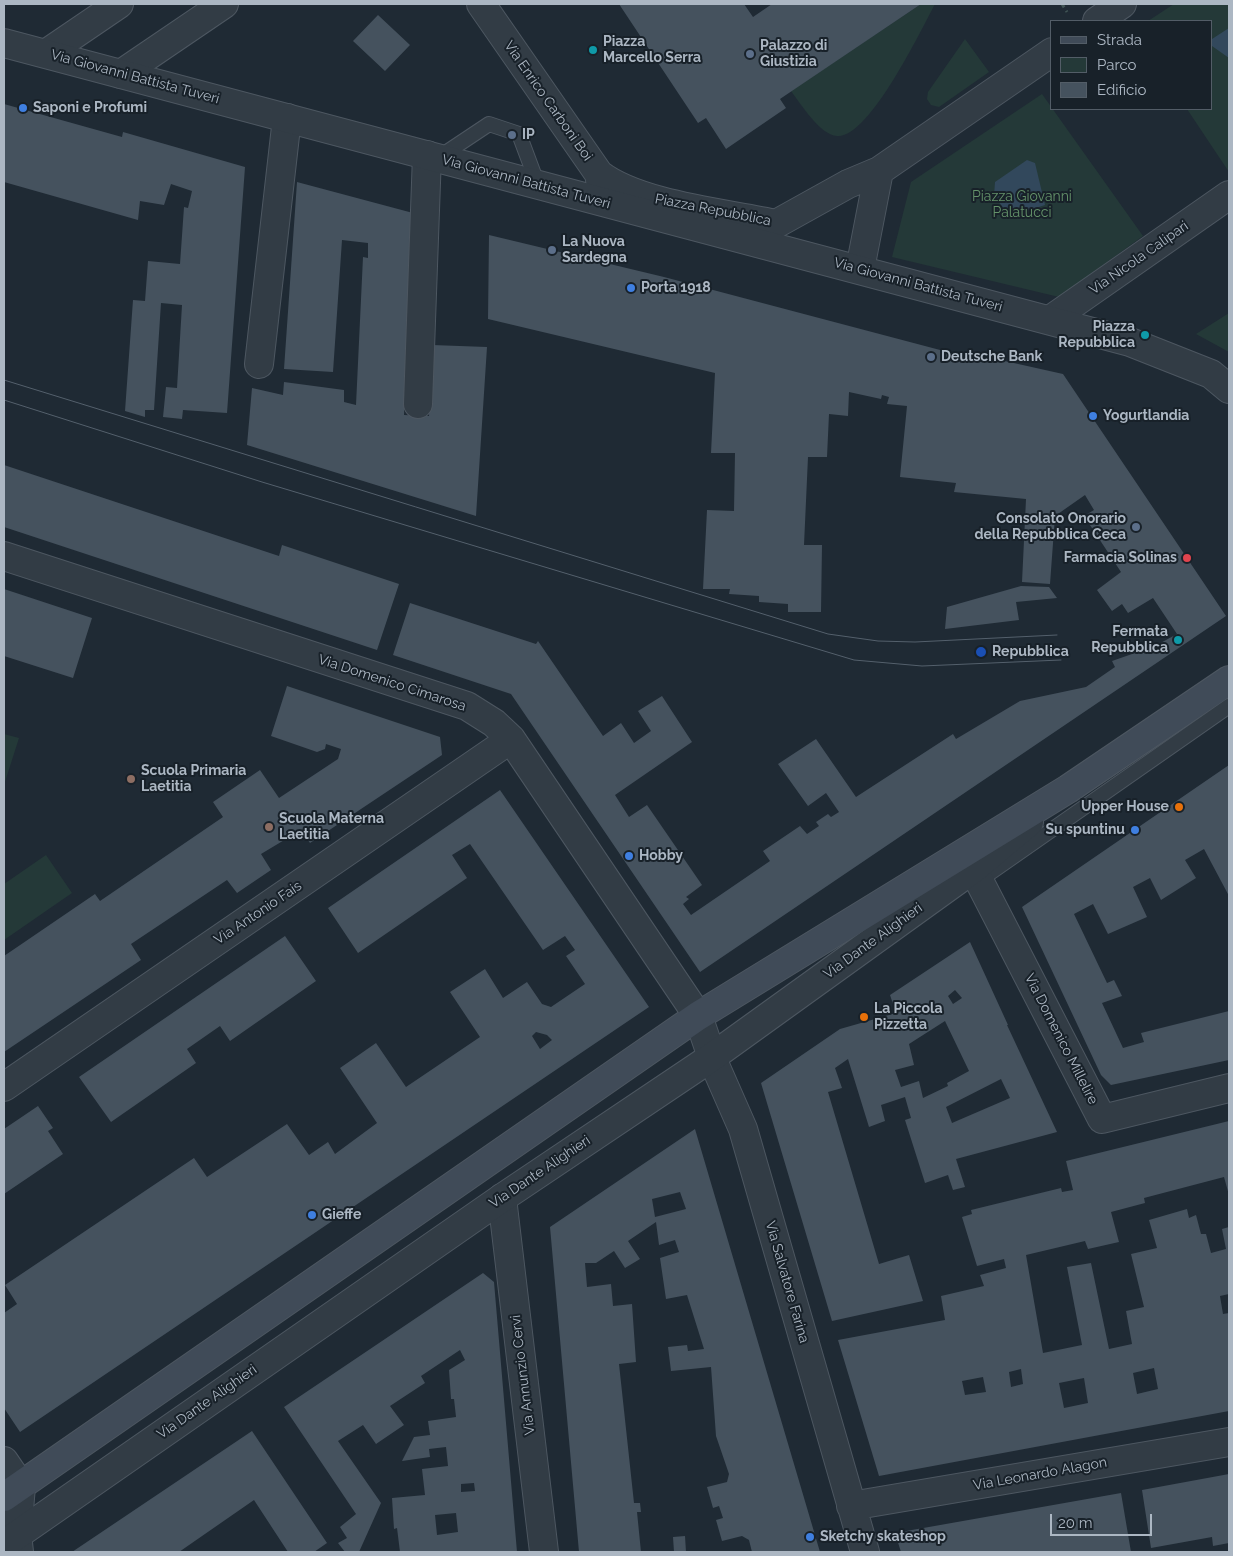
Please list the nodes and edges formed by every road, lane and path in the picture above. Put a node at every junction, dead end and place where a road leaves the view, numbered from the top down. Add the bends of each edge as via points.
1 (120, 4) edge
2 (224, 4) edge
3 (481, 4) edge
4 (1122, 4) edge
5 (1098, 20) edge
6 (4, 42) edge
7 (47, 53) junction
8 (1050, 53) edge
9 (121, 74) junction
10 (287, 118) junction
11 (432, 157) junction
12 (879, 171) junction
13 (600, 174) junction
14 (538, 185) junction
15 (1229, 195) edge
16 (604, 202) junction
17 (860, 269) junction
18 (1050, 320) junction
19 (259, 364) dead end
20 (1229, 389) edge
21 (418, 404) dead end
22 (4, 556) edge
23 (1229, 680) edge
24 (1229, 706) edge
25 (511, 739) junction
26 (1068, 789) junction
27 (976, 875) junction
28 (698, 1016) junction
29 (713, 1060) junction
30 (4, 1087) edge
31 (1229, 1088) edge
32 (503, 1204) junction
33 (1229, 1442) edge
34 (4, 1461) edge
35 (12, 1491) edge
36 (851, 1506) junction
37 (13, 1546) edge
38 (544, 1552) edge
39 (865, 1552) edge

1 - 7 street
2 - 9 street
3 - 13 street, Via Enrico Carboni Boi
4 - 5 street
6 - 7 street, Via Giovanni Battista Tuveri
7 - 9 street, Via Giovanni Battista Tuveri
8 - 12 street, Piazza Repubblica
9 - 10 street, Via Giovanni Battista Tuveri
10 - 11 street, Via Giovanni Battista Tuveri
10 - 19 street
11 - 14 street, Via Giovanni Battista Tuveri
11 - 14 lane via 489,124 519,134
11 - 21 street
12 - 13 street, Piazza Repubblica via 848,184 776,224 645,197 612,184
12 - 17 street
13 - 16 street, Via Enrico Carboni Boi
14 - 16 street, Via Giovanni Battista Tuveri
15 - 18 street, Via Nicola Calipari
16 - 17 street, Via Giovanni Battista Tuveri
17 - 18 street, Via Giovanni Battista Tuveri
18 - 20 street via 1130,342 1211,374
22 - 25 street, Via Domenico Cimarosa via 467,706 494,723
23 - 26 main road, Via Dante Alighieri
24 - 27 lane
25 - 28 street, Via Domenico Cimarosa
25 - 30 street, Via Antonio Fais
26 - 27 street, Via Dante Alighieri
26 - 28 main road, Via Dante Alighieri
27 - 29 street, Via Dante Alighieri
27 - 31 street, Via Domenico Millelire via 1102,1119
28 - 29 street, Via Salvatore Farina
28 - 35 main road, Via Dante Alighieri
29 - 32 street, Via Dante Alighieri
29 - 36 street, Via Salvatore Farina via 743,1130
32 - 37 street, Via Dante Alighieri
32 - 38 street, Via Annunzio Cervi
33 - 36 street, Via Leonardo Alagon
34 - 35 street
35 - 37 street
36 - 39 street, Via Salvatore Farina

